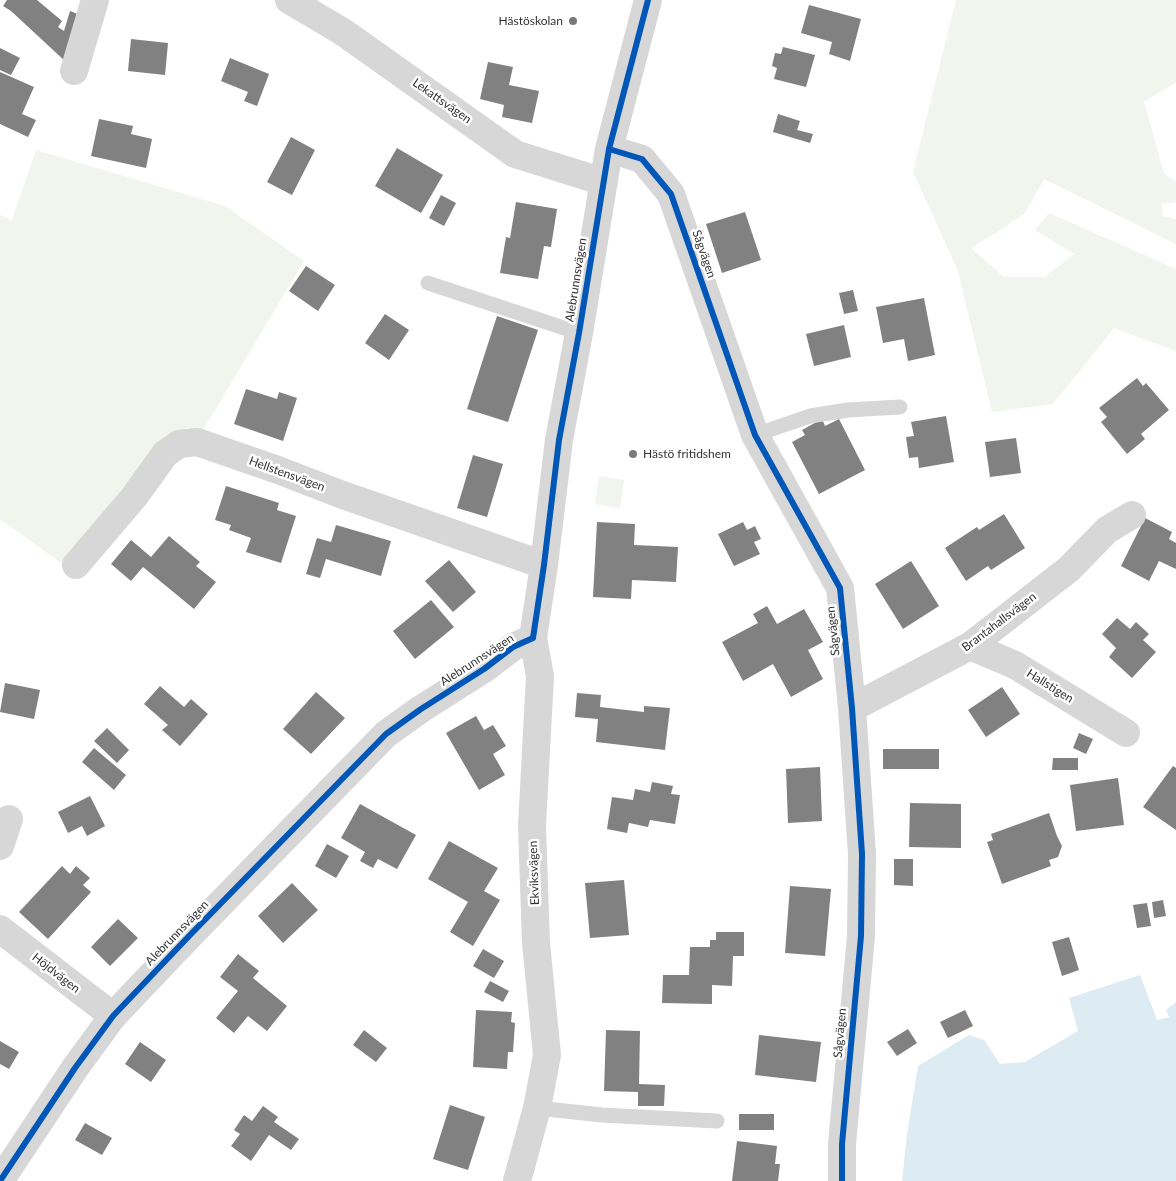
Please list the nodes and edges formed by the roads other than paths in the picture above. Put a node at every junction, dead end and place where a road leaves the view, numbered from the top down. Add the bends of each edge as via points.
1 (96, 0) edge
2 (289, 0) edge
3 (648, 0) edge
4 (74, 71) dead end
5 (609, 149) junction
6 (604, 182) junction
7 (428, 283) dead end
8 (579, 333) junction
9 (900, 407) dead end
10 (755, 435) junction
11 (1132, 515) dead end
12 (76, 565) dead end
13 (544, 565) junction
14 (533, 638) junction
15 (970, 646) junction
16 (852, 708) junction
17 (1126, 733) dead end
18 (9, 819) dead end
19 (0, 846) edge
20 (0, 929) edge
21 (113, 1016) junction
22 (537, 1108) junction
23 (717, 1121) dead end
24 (0, 1181) edge
25 (517, 1181) edge
26 (842, 1181) edge

1 - 4 street
2 - 6 street, Lekattsvägen via 343,32 515,154
3 - 5 street, Alebrunnsvägen
5 - 6 street, Alebrunnsvägen
5 - 10 street, Sågvägen via 642,159 671,194
6 - 8 street, Alebrunnsvägen
7 - 8 lane
8 - 13 street, Alebrunnsvägen via 560,440
9 - 10 lane via 810,416
10 - 16 street, Sågvägen via 840,588
11 - 15 street, Brantahallsvägen via 1107,530 1069,569
12 - 13 street, Hellstensvägen via 134,497 165,454 179,444 197,442
13 - 14 street, Alebrunnsvägen
14 - 21 street, Alebrunnsvägen via 513,647 386,734
14 - 22 street, Ekviksvägen via 540,676 532,826 536,943 547,1055
15 - 16 street, Brantahallsvägen
15 - 17 street, Hallstigen via 1015,665
16 - 26 street, Sågvägen via 862,854 861,936 842,1144
18 - 19 street
20 - 21 street, Höjdvägen
21 - 24 street, Alebrunnsvägen
22 - 23 lane
22 - 25 street, Ekviksvägen

